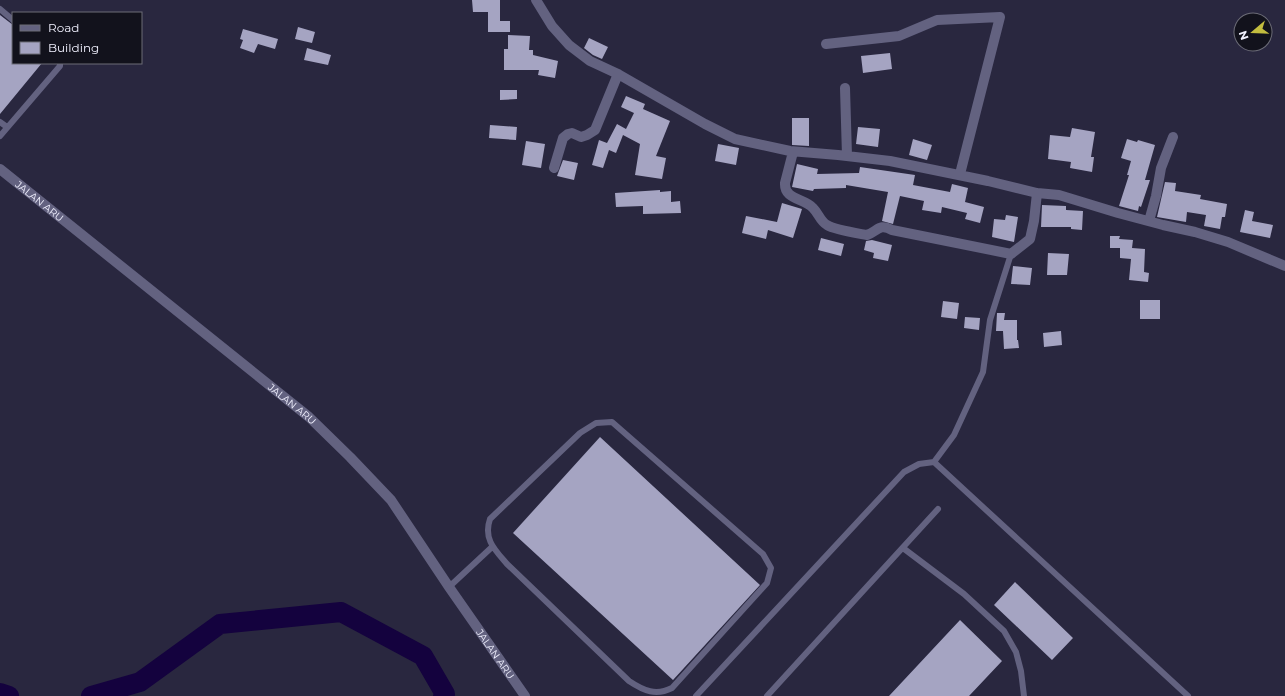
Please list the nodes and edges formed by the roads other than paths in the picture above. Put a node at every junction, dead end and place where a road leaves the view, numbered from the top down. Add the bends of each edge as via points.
1 (536, 0) edge
2 (0, 9) edge
3 (12, 19) edge
4 (826, 44) dead end
5 (60, 64) edge
6 (618, 74) junction
7 (845, 88) dead end
8 (0, 122) edge
9 (7, 127) junction
10 (0, 136) edge
11 (1174, 137) dead end
12 (793, 152) junction
13 (847, 156) junction
14 (554, 168) dead end
15 (0, 169) edge
16 (960, 174) junction
17 (1037, 193) junction
18 (1149, 222) junction
19 (1011, 254) junction
20 (1285, 266) edge
21 (934, 462) junction
22 (938, 509) dead end
23 (492, 547) junction
24 (903, 548) junction
25 (449, 587) junction
26 (525, 696) edge
27 (696, 696) edge
28 (767, 696) edge
29 (1024, 696) edge
30 (1188, 696) edge

1 - 6 street via 552,26 569,45 590,61
2 - 3 lane
4 - 16 street via 899,36 937,20 1000,17
5 - 9 lane
6 - 12 street via 735,139
6 - 14 street via 595,130 587,135 572,133 563,138
7 - 13 street
8 - 9 lane
9 - 10 lane
11 - 18 street via 1161,168
12 - 13 street
12 - 19 street via 785,183 786,191 789,195 806,202 828,226 867,235 886,226 892,230
13 - 16 street
15 - 25 street, JALAN ARU via 309,418 391,500
16 - 17 street
17 - 18 street via 1059,195
17 - 19 street via 1030,239
18 - 20 street via 1228,242
19 - 21 lane via 990,320 983,372 954,435
21 - 27 lane via 919,464 904,472
21 - 30 lane
22 - 24 lane
23 - 23 lane via 629,681 647,694 658,695 672,688 767,583 771,568 763,554 612,422 596,423 580,433 490,519 487,528
23 - 25 lane
24 - 28 lane
24 - 29 lane via 964,594 1004,631 1016,652
25 - 26 street, JALAN ARU

